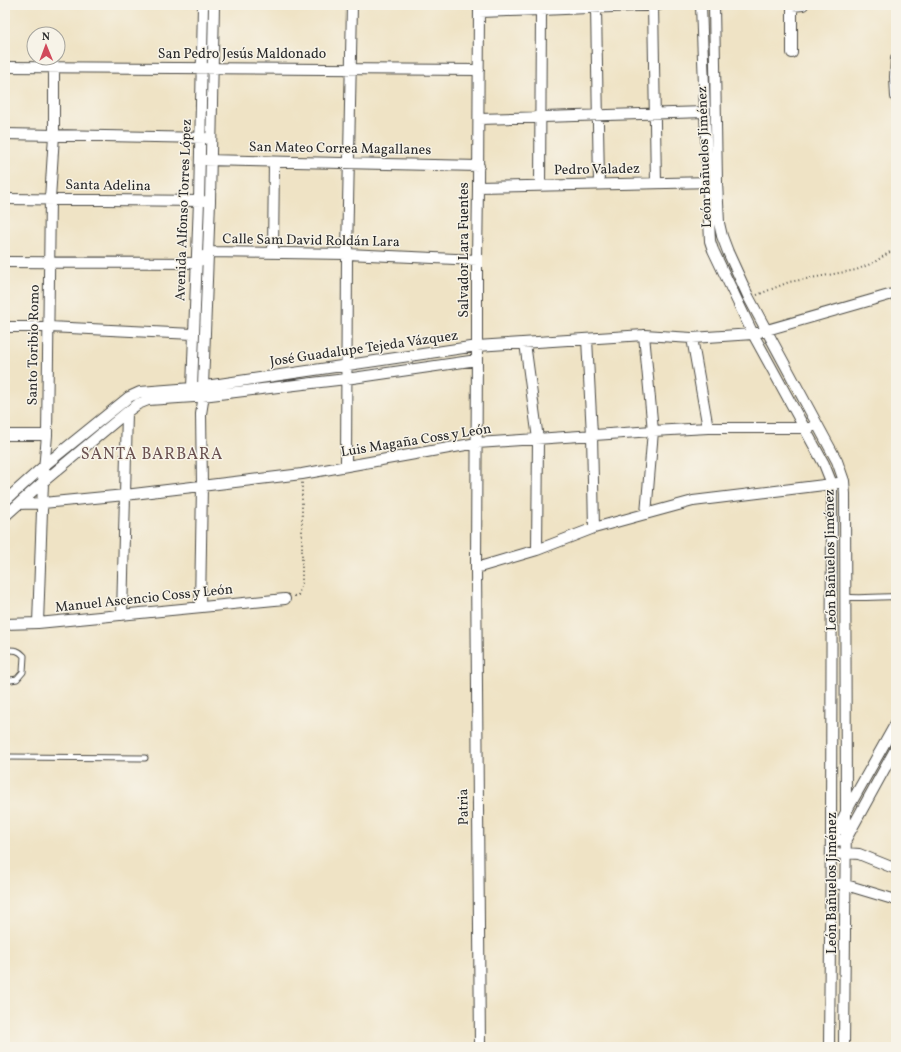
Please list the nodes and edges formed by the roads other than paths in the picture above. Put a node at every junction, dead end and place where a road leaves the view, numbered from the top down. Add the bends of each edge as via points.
1 (203, 5) edge
2 (214, 5) edge
3 (352, 5) edge
4 (653, 5) edge
5 (659, 5) edge
6 (701, 5) edge
7 (714, 5) edge
8 (803, 5) edge
9 (792, 6) edge
10 (596, 7) junction
11 (479, 8) edge
12 (541, 10) junction
13 (792, 53) dead end
14 (896, 59) edge
15 (5, 66) edge
16 (54, 67) junction
17 (202, 68) junction
18 (213, 68) junction
19 (351, 69) junction
20 (479, 70) junction
21 (896, 76) edge
22 (896, 97) edge
23 (705, 112) junction
24 (654, 114) junction
25 (598, 115) junction
26 (540, 118) junction
27 (479, 119) junction
28 (5, 134) edge
29 (54, 135) junction
30 (200, 138) junction
31 (211, 139) junction
32 (200, 160) junction
33 (211, 161) junction
34 (274, 162) junction
35 (350, 163) junction
36 (478, 166) junction
37 (712, 182) junction
38 (656, 183) junction
39 (599, 184) junction
40 (478, 186) junction
41 (540, 186) junction
42 (5, 199) edge
43 (50, 199) junction
44 (199, 201) junction
45 (210, 201) junction
46 (722, 236) junction
47 (710, 240) junction
48 (209, 252) junction
49 (273, 252) junction
50 (347, 254) junction
51 (477, 260) junction
52 (5, 262) edge
53 (49, 262) junction
54 (197, 263) junction
55 (896, 293) edge
56 (5, 327) edge
57 (49, 327) junction
58 (766, 330) junction
59 (193, 334) junction
60 (753, 334) junction
61 (644, 335) junction
62 (692, 338) junction
63 (587, 339) junction
64 (525, 343) junction
65 (477, 346) junction
66 (477, 360) junction
67 (346, 366) junction
68 (346, 379) junction
69 (204, 391) junction
70 (193, 392) junction
71 (127, 412) junction
72 (201, 414) junction
73 (708, 428) junction
74 (804, 428) junction
75 (819, 428) junction
76 (653, 431) junction
77 (5, 435) edge
78 (47, 435) junction
79 (592, 435) junction
80 (538, 439) junction
81 (477, 443) junction
82 (45, 465) junction
83 (346, 466) junction
84 (43, 482) junction
85 (844, 482) junction
86 (832, 484) junction
87 (202, 485) junction
88 (126, 495) junction
89 (5, 501) edge
90 (43, 503) junction
91 (19, 504) junction
92 (646, 514) junction
93 (5, 516) edge
94 (594, 528) junction
95 (538, 550) junction
96 (476, 568) junction
97 (845, 597) junction
98 (896, 597) edge
99 (285, 599) road end
100 (200, 607) junction
101 (122, 615) junction
102 (5, 624) edge
103 (38, 624) junction
104 (5, 650) edge
105 (5, 681) edge
106 (896, 723) edge
107 (883, 746) junction
108 (895, 750) edge
109 (5, 757) edge
110 (145, 758) dead end
111 (846, 812) junction
112 (846, 839) junction
113 (831, 842) junction
114 (846, 852) junction
115 (831, 854) junction
116 (896, 869) edge
117 (830, 882) junction
118 (846, 885) junction
119 (896, 900) edge
120 (480, 1047) edge
121 (829, 1047) edge
122 (844, 1047) edge

1 - 17 street, Avenida Alfonso Torres López
2 - 18 street, Avenida Alfonso Torres López
3 - 19 street
4 - 5 street
4 - 10 street
4 - 24 street
6 - 23 street, León Bañuelos Jiménez
7 - 37 street, León Bañuelos Jiménez
8 - 9 street
9 - 13 street
10 - 12 street
10 - 25 street
11 - 12 street
11 - 20 street, Salvador Lara Fuentes
12 - 26 street
14 - 21 street
15 - 16 street, San Pedro Jesús Maldonado
16 - 17 street, San Pedro Jesús Maldonado
16 - 29 street, Santo Toribio Romo
17 - 18 street, San Pedro Jesús Maldonado
17 - 30 street, Avenida Alfonso Torres López
18 - 19 street, San Pedro Jesús Maldonado
18 - 31 street, Avenida Alfonso Torres López
19 - 20 street, San Pedro Jesús Maldonado
19 - 35 street
20 - 27 street, Salvador Lara Fuentes
21 - 22 street
23 - 24 street
23 - 37 street, León Bañuelos Jiménez
24 - 25 street
24 - 38 street
25 - 26 street
25 - 39 street
26 - 27 street
26 - 41 street
27 - 36 street, Salvador Lara Fuentes
28 - 29 street
29 - 30 street
29 - 43 street, Santo Toribio Romo
30 - 31 street
30 - 32 street, Avenida Alfonso Torres López
31 - 33 street, Avenida Alfonso Torres López
32 - 33 street, San Mateo Correa Magallanes
32 - 44 street, Avenida Alfonso Torres López
33 - 34 street, San Mateo Correa Magallanes
33 - 45 street, Avenida Alfonso Torres López
34 - 35 street, San Mateo Correa Magallanes
34 - 49 street
35 - 36 street, San Mateo Correa Magallanes
35 - 50 street
36 - 40 street, Salvador Lara Fuentes
37 - 38 street, Pedro Valadez
37 - 46 street, León Bañuelos Jiménez
37 - 47 street, León Bañuelos Jiménez
38 - 39 street, Pedro Valadez
39 - 41 street, Pedro Valadez
40 - 41 street, Pedro Valadez
40 - 51 street, Salvador Lara Fuentes
42 - 43 street, Santa Adelina
43 - 44 street, Santa Adelina
43 - 53 street, Santo Toribio Romo
44 - 45 street, Santa Adelina
44 - 54 street, Avenida Alfonso Torres López
45 - 48 street, Avenida Alfonso Torres López
46 - 47 street
46 - 58 street, León Bañuelos Jiménez
47 - 60 street, León Bañuelos Jiménez
48 - 49 street, Calle Sam David Roldán Lara
48 - 54 street, Calle Sam David Roldán Lara
48 - 69 street, Avenida Alfonso Torres López
49 - 50 street, Calle Sam David Roldán Lara
50 - 51 street, Calle Sam David Roldán Lara
50 - 67 street
51 - 65 street, Salvador Lara Fuentes
52 - 53 street
53 - 54 street
53 - 57 street, Santo Toribio Romo
54 - 59 street, Avenida Alfonso Torres López
55 - 58 street, José Guadalupe Tejeda Vázquez
56 - 57 street
57 - 59 street
57 - 78 street, Santo Toribio Romo
58 - 60 street, José Guadalupe Tejeda Vázquez
58 - 75 street, León Bañuelos Jiménez
59 - 70 street, Avenida Alfonso Torres López
60 - 62 street, José Guadalupe Tejeda Vázquez
60 - 74 street, León Bañuelos Jiménez
61 - 62 street, José Guadalupe Tejeda Vázquez
61 - 63 street, José Guadalupe Tejeda Vázquez
61 - 76 street
62 - 73 street
63 - 64 street, José Guadalupe Tejeda Vázquez
63 - 79 street
64 - 65 street, José Guadalupe Tejeda Vázquez
64 - 80 street
65 - 66 street, Salvador Lara Fuentes
65 - 67 street, José Guadalupe Tejeda Vázquez
66 - 68 street, José Guadalupe Tejeda Vázquez
66 - 81 street, Salvador Lara Fuentes
67 - 68 street
67 - 69 street, José Guadalupe Tejeda Vázquez
68 - 69 street, José Guadalupe Tejeda Vázquez
68 - 83 street
69 - 70 street, José Guadalupe Tejeda Vázquez
69 - 72 street, Avenida Alfonso Torres López
70 - 71 street, José Guadalupe Tejeda Vázquez via 148,400
70 - 72 street, Avenida Alfonso Torres López
70 - 82 street, José Guadalupe Tejeda Vázquez via 140,392 130,397
71 - 84 street, José Guadalupe Tejeda Vázquez
71 - 88 street
72 - 87 street, Avenida Alfonso Torres López
73 - 74 street, Luis Magaña Coss y León
73 - 76 street, Luis Magaña Coss y León
74 - 75 street, Luis Magaña Coss y León
74 - 86 street, León Bañuelos Jiménez
75 - 85 street, León Bañuelos Jiménez via 837,461
76 - 79 street, Luis Magaña Coss y León
76 - 92 street
77 - 78 street
78 - 82 street, Santo Toribio Romo
79 - 80 street, Luis Magaña Coss y León
79 - 94 street
80 - 81 street, Luis Magaña Coss y León
80 - 95 street
81 - 83 street, Luis Magaña Coss y León
81 - 96 street, Salvador Lara Fuentes
82 - 84 street, Santo Toribio Romo
82 - 89 street, José Guadalupe Tejeda Vázquez
83 - 87 street, Luis Magaña Coss y León via 302,474
84 - 90 street, Santo Toribio Romo
84 - 91 street, José Guadalupe Tejeda Vázquez
85 - 86 street
85 - 97 street, León Bañuelos Jiménez
86 - 92 street via 693,501
86 - 113 street, León Bañuelos Jiménez
87 - 88 street, Luis Magaña Coss y León
87 - 100 street, Avenida Alfonso Torres López
88 - 90 street, Luis Magaña Coss y León
88 - 101 street
90 - 91 street, Luis Magaña Coss y León
90 - 103 street, Santo Toribio Romo
91 - 93 street, José Guadalupe Tejeda Vázquez
92 - 94 street
94 - 95 street
95 - 96 street
96 - 120 street, Patria
97 - 98 lane
97 - 111 street, León Bañuelos Jiménez
99 - 100 street, Manuel Ascencio Coss y León
100 - 101 street, Manuel Ascencio Coss y León
101 - 103 street, Manuel Ascencio Coss y León
102 - 103 street, Manuel Ascencio Coss y León
104 - 105 lane via 20,652 24,656 23,672 17,679
106 - 107 street
107 - 108 street
107 - 111 street
108 - 112 street
109 - 110 lane
111 - 112 street, León Bañuelos Jiménez
111 - 113 street
112 - 113 street
112 - 114 street, León Bañuelos Jiménez
113 - 115 street, León Bañuelos Jiménez
114 - 115 street
114 - 116 street via 859,854
114 - 118 street, León Bañuelos Jiménez
115 - 117 street, León Bañuelos Jiménez
117 - 118 street
117 - 121 street, León Bañuelos Jiménez
118 - 119 street
118 - 122 street, León Bañuelos Jiménez

